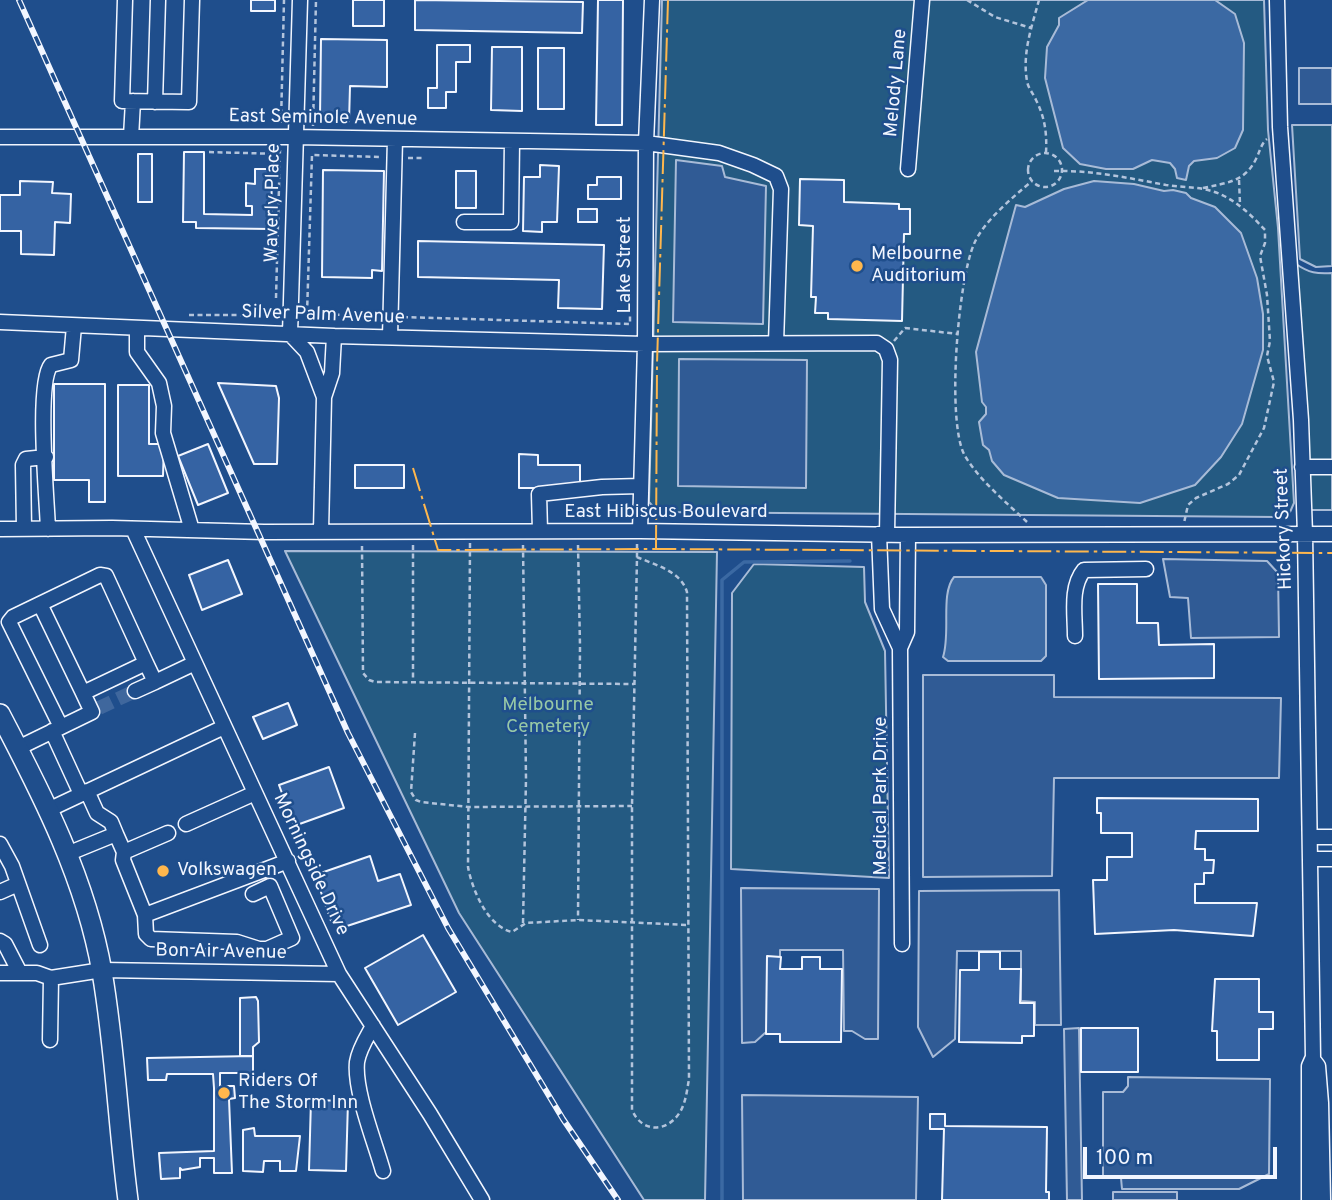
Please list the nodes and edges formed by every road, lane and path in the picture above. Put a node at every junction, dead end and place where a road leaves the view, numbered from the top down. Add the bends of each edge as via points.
1 (125, 0) edge
2 (158, 0) edge
3 (192, 0) edge
4 (284, 0) edge
5 (300, 0) edge
6 (316, 0) edge
7 (652, 0) edge
8 (922, 0) edge
9 (967, 0) edge
10 (1039, 0) edge
11 (1277, 0) edge
12 (1032, 29) junction
13 (133, 102) junction
14 (155, 102) junction
15 (1280, 127) junction
16 (0, 137) edge
17 (131, 137) junction
18 (287, 137) junction
19 (313, 138) junction
20 (395, 139) junction
21 (512, 141) junction
22 (646, 143) junction
23 (209, 152) dead end
24 (1046, 153) junction
25 (287, 154) junction
26 (312, 155) junction
27 (395, 157) junction
28 (425, 159) dead end
29 (908, 169) dead end
30 (1054, 171) dead end
31 (1063, 171) junction
32 (1239, 180) junction
33 (1032, 181) junction
34 (1203, 188) junction
35 (1241, 207) junction
36 (464, 222) dead end
37 (276, 300) dead end
38 (631, 312) dead end
39 (283, 313) junction
40 (189, 314) dead end
41 (309, 314) junction
42 (391, 316) junction
43 (0, 322) edge
44 (74, 326) junction
45 (137, 329) junction
46 (283, 334) junction
47 (958, 334) junction
48 (334, 336) junction
49 (390, 337) junction
50 (776, 343) junction
51 (645, 344) junction
52 (886, 349) junction
53 (324, 397) junction
54 (46, 457) junction
55 (1303, 467) junction
56 (1332, 467) edge
57 (641, 486) junction
58 (24, 529) junction
59 (48, 529) junction
60 (133, 529) junction
61 (0, 530) edge
62 (192, 530) junction
63 (321, 531) junction
64 (362, 531) junction
65 (413, 531) junction
66 (470, 531) junction
67 (523, 531) junction
68 (540, 531) junction
69 (578, 531) junction
70 (639, 531) junction
71 (883, 534) junction
72 (1040, 534) junction
73 (1181, 534) junction
74 (1305, 534) junction
75 (1332, 534) edge
76 (908, 535) junction
77 (637, 557) junction
78 (1146, 569) dead end
79 (40, 604) junction
80 (1075, 636) dead end
81 (900, 648) junction
82 (146, 663) junction
83 (195, 663) junction
84 (155, 682) junction
85 (525, 682) junction
86 (413, 683) junction
87 (579, 683) junction
88 (469, 684) junction
89 (635, 684) junction
90 (135, 691) tunnel mouth
91 (83, 693) junction
92 (0, 714) edge
93 (224, 727) junction
94 (56, 729) junction
95 (415, 733) dead end
96 (18, 748) junction
97 (84, 793) junction
98 (255, 793) junction
99 (632, 806) junction
100 (469, 807) junction
101 (526, 807) junction
102 (577, 807) junction
103 (48, 810) junction
104 (186, 824) dead end
105 (168, 833) dead end
106 (116, 834) junction
107 (1310, 837) junction
108 (1332, 837) edge
109 (0, 844) edge
110 (124, 852) junction
111 (67, 854) junction
112 (1310, 859) junction
113 (1332, 859) edge
114 (288, 861) junction
115 (18, 884) junction
116 (0, 892) edge
117 (253, 894) dead end
118 (145, 915) junction
119 (578, 920) junction
120 (632, 924) junction
121 (523, 925) junction
122 (688, 925) junction
123 (0, 941) edge
124 (902, 944) dead end
125 (40, 945) dead end
126 (102, 970) junction
127 (0, 973) edge
128 (20, 973) junction
129 (339, 974) junction
130 (51, 978) junction
131 (373, 1026) junction
132 (50, 1040) dead end
133 (383, 1171) dead end
134 (1316, 1194) edge
135 (128, 1200) edge
136 (482, 1200) edge

1 - 13 street via 122,101
2 - 14 street
3 - 14 street via 189,102
4 - 18 path
5 - 18 street, Waverly Place
6 - 19 path
7 - 22 street, Lake Street
8 - 29 street, Melody Lane
9 - 12 path via 995,17
10 - 12 path
11 - 15 street, Hickory Street
12 - 24 path via 1026,47 1027,84 1047,129
13 - 14 street
13 - 17 street
15 - 32 path via 1262,143 1250,171
15 - 55 street, Hickory Street
16 - 17 street, East Seminole Avenue
17 - 18 street, East Seminole Avenue
18 - 19 street, East Seminole Avenue
18 - 25 street, Waverly Place
18 - 25 path
19 - 20 street, East Seminole Avenue
19 - 26 path
20 - 21 street, East Seminole Avenue
20 - 27 street
21 - 22 street, East Seminole Avenue
21 - 36 street via 511,222
22 - 50 street, East Seminole Avenue via 719,153 776,176 782,189
22 - 51 street, Lake Street
23 - 25 path
24 - 31 path via 1061,163
24 - 33 path via 1029,165
25 - 26 path
25 - 37 path
25 - 39 street, Waverly Place
26 - 27 path
26 - 41 path
27 - 28 path
27 - 42 street
30 - 31 path
31 - 33 path via 1050,186
31 - 34 path
32 - 34 path
32 - 35 path
33 - 47 path via 1011,198 975,241 965,268
34 - 35 path
35 - 73 path via 1265,230 1260,256 1267,295 1267,356 1274,382 1271,400 1264,428 1239,475 1188,505
38 - 42 path via 630,324
39 - 40 path
39 - 41 path
39 - 46 street, Waverly Place
39 - 46 path
41 - 42 path
42 - 49 street
43 - 44 street, Silver Palm Avenue
44 - 45 street, Silver Palm Avenue
44 - 54 street via 71,360 51,365 45,377
45 - 46 street, Silver Palm Avenue
45 - 62 street via 137,352 159,383 163,433
46 - 48 street, Silver Palm Avenue
46 - 53 street via 307,352
47 - 52 path via 905,328
47 - 72 path via 958,440 965,457
48 - 49 street, Silver Palm Avenue
48 - 53 street via 332,373
49 - 51 street, Silver Palm Avenue
50 - 51 street, Silver Palm Avenue
50 - 52 street, Silver Palm Avenue via 877,343
51 - 57 street, Lake Street
52 - 71 street, Medical Park Drive via 890,360
53 - 63 street
54 - 58 street via 26,459 23,465
54 - 59 street
55 - 56 street
55 - 74 street, Hickory Street
57 - 68 street via 539,494
57 - 70 street, Lake Street
58 - 59 street, East Hibiscus Boulevard
58 - 61 street, East Hibiscus Boulevard
59 - 60 street, East Hibiscus Boulevard
60 - 62 street, East Hibiscus Boulevard
60 - 83 street, Morningside Drive
62 - 63 street, East Hibiscus Boulevard
63 - 64 street, East Hibiscus Boulevard
64 - 65 street, East Hibiscus Boulevard
64 - 86 path via 363,673 375,682
65 - 66 street, East Hibiscus Boulevard
65 - 86 path
66 - 67 street, East Hibiscus Boulevard
66 - 88 path
67 - 68 street, East Hibiscus Boulevard
67 - 85 path
68 - 69 street, East Hibiscus Boulevard
69 - 70 street, East Hibiscus Boulevard
69 - 87 path
70 - 71 street, East Hibiscus Boulevard
70 - 77 path
71 - 76 street, East Hibiscus Boulevard
71 - 81 street, Medical Park Drive via 882,609
72 - 73 street, East Hibiscus Boulevard
72 - 76 street, East Hibiscus Boulevard
73 - 74 street, East Hibiscus Boulevard
74 - 75 street, East Hibiscus Boulevard
74 - 107 street, Hickory Street
76 - 81 street, Medical Park Drive via 907,632
77 - 89 path
77 - 122 path via 674,573 687,592
78 - 80 street via 1084,570 1075,587
79 - 82 street via 106,576
79 - 91 street
79 - 94 street via 9,622
81 - 124 street, Medical Park Drive
82 - 84 street
82 - 91 street
83 - 84 street
83 - 93 street, Morningside Drive
84 - 90 street
85 - 87 path
85 - 88 path
85 - 101 path
86 - 88 path
87 - 89 path
87 - 102 path
88 - 100 path
89 - 99 path
91 - 94 street via 95,710
92 - 96 main road
93 - 97 street
93 - 98 street, Morningside Drive
94 - 96 street
94 - 97 street
95 - 100 path via 414,797 435,805
96 - 103 main road
97 - 103 street
97 - 106 street
98 - 104 street
98 - 114 street, Morningside Drive
99 - 102 path
99 - 120 path
100 - 101 path
100 - 121 path via 468,867 474,888 495,922 512,932
101 - 102 path
101 - 121 path
102 - 119 path
103 - 111 main road
105 - 110 street
106 - 110 street
106 - 111 street
107 - 108 street
107 - 112 street, Hickory Street
109 - 115 street
110 - 118 street
111 - 126 main road
112 - 113 street
112 - 134 street, Hickory Street via 1313,1057 1309,1066 1315,1107
114 - 118 street
114 - 129 street, Morningside Drive
115 - 116 street
115 - 125 street
117 - 118 street via 270,886 292,938 267,949 237,942 150,939
119 - 120 path
119 - 121 path
120 - 122 path
120 - 122 path via 632,1110 637,1121 649,1127 673,1120 690,1079
123 - 128 street
126 - 129 street, Bon Air Avenue
126 - 130 street, Bon Air Avenue
126 - 135 main road
127 - 128 street, Bon Air Avenue
128 - 130 street, Bon Air Avenue
129 - 131 street, Morningside Drive
130 - 132 street
131 - 133 street via 362,1046 358,1082
131 - 136 street, Morningside Drive

